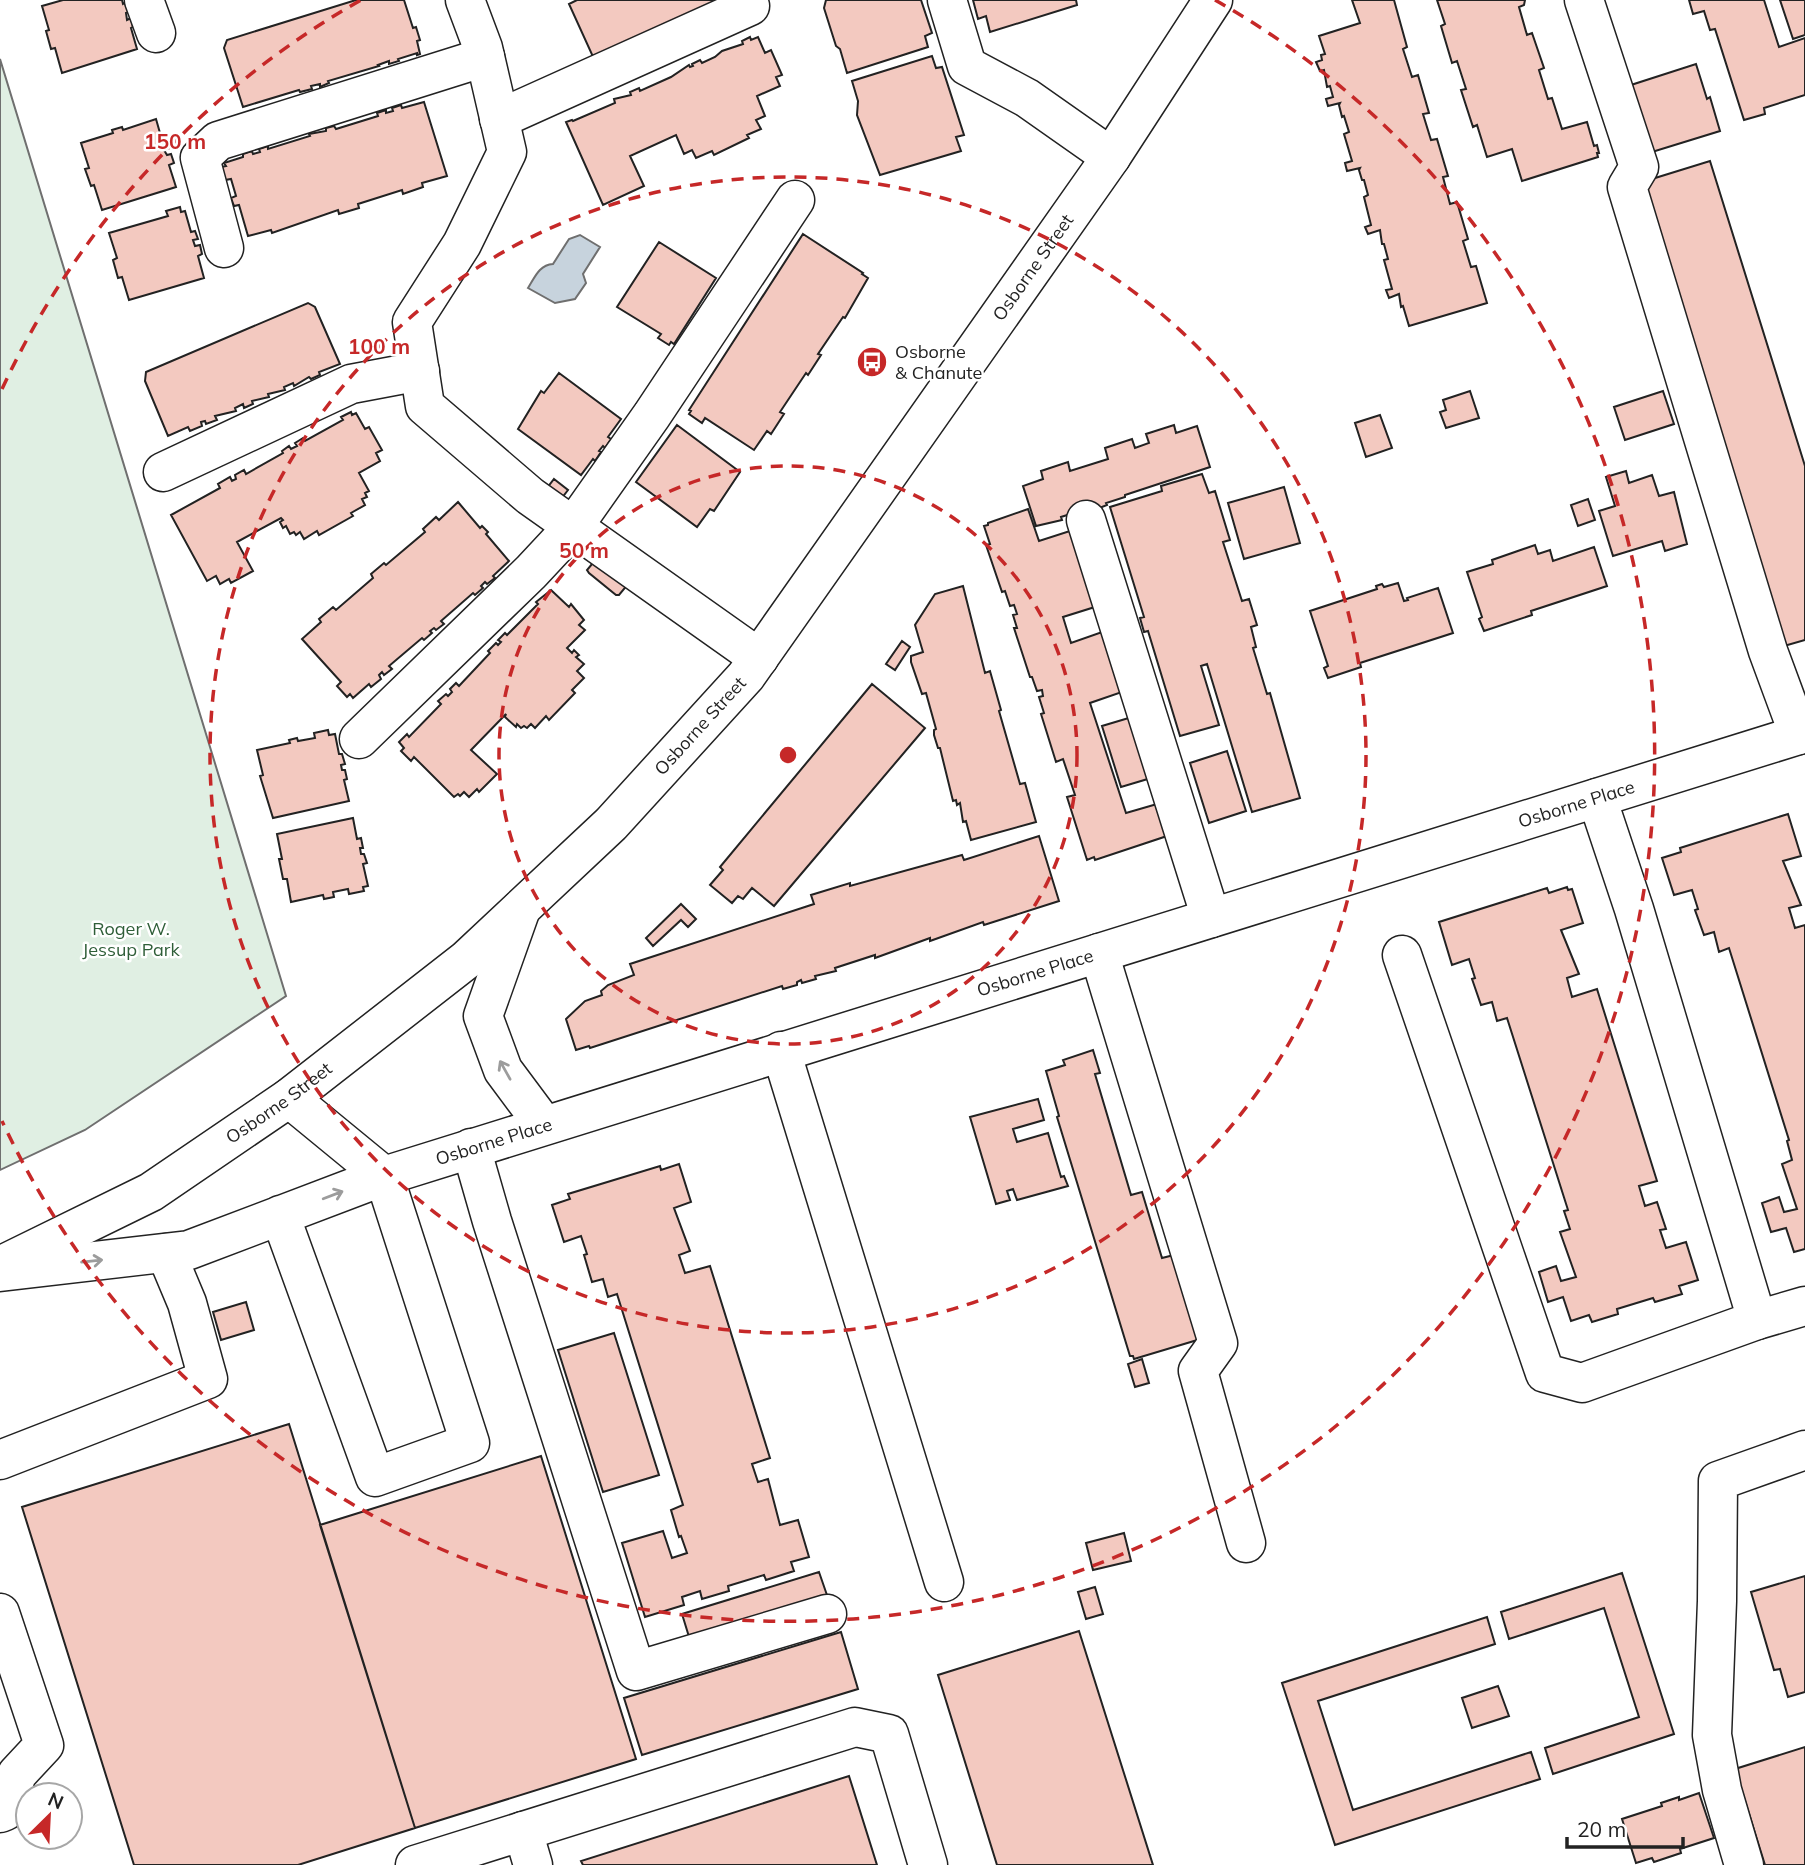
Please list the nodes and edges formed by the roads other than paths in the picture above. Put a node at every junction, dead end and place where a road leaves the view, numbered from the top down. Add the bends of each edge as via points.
1 (465, 0) edge
2 (947, 0) edge
3 (1213, 0) edge
4 (1584, 0) edge
5 (750, 6) dead end
6 (485, 57) junction
7 (499, 119) junction
8 (1111, 157) junction
9 (795, 200) dead end
10 (224, 248) dead end
11 (420, 371) junction
12 (163, 472) dead end
13 (1086, 520) dead end
14 (573, 527) junction
15 (759, 658) junction
16 (1802, 734) edge
17 (359, 739) dead end
18 (1597, 797) junction
19 (521, 909) junction
20 (1211, 918) junction
21 (1099, 953) junction
22 (1402, 955) dead end
23 (781, 1051) junction
24 (289, 1098) junction
25 (544, 1125) junction
26 (471, 1148) junction
27 (384, 1175) junction
28 (280, 1215) junction
29 (166, 1253) junction
30 (0, 1266) edge
31 (0, 1272) edge
32 (1805, 1306) edge
33 (1757, 1320) junction
34 (1805, 1450) edge
35 (0, 1460) edge
36 (1246, 1543) dead end
37 (944, 1582) dead end
38 (0, 1613) edge
39 (827, 1614) dead end
40 (0, 1813) edge
41 (528, 1848) edge
42 (415, 1865) edge
43 (928, 1865) edge
44 (1744, 1865) edge

1 - 6 street
2 - 8 street via 967,66 1027,98
3 - 8 street, Osborne Street
4 - 16 street via 1639,167 1627,187 1768,651
5 - 7 street
6 - 7 street
6 - 10 street via 218,141 200,158
7 - 11 street via 507,152 462,244 412,322
8 - 15 street, Osborne Street
9 - 14 street
11 - 12 street via 351,384
11 - 14 street via 425,406
13 - 20 street
14 - 15 street
14 - 17 street
15 - 19 street, Osborne Street via 611,824
16 - 18 street, Osborne Place
18 - 20 street, Osborne Place
18 - 33 street
19 - 24 street, Osborne Street via 466,960
25 -> 19 street via 503,1070 483,1016
20 - 21 street, Osborne Place
21 - 23 street, Osborne Place
21 - 36 street via 1218,1343 1198,1371
22 - 33 street via 1545,1373 1582,1383
23 - 25 street, Osborne Place
23 - 37 street
24 - 27 street
24 - 30 street, Osborne Street via 151,1192
25 - 26 street, Osborne Place
26 - 27 street, Osborne Place
26 - 39 street via 636,1671
28 -> 27 street, Osborne Place
27 - 28 street via 470,1443 375,1477
28 - 29 street, Osborne Place via 189,1250
31 -> 29 street, Osborne Place
29 - 35 street via 187,1303 208,1379
32 - 33 street
34 - 44 street via 1718,1481 1712,1735
38 - 40 street via 44,1745 17,1774 5,1811
41 - 42 street
41 - 43 street via 855,1727 889,1734

